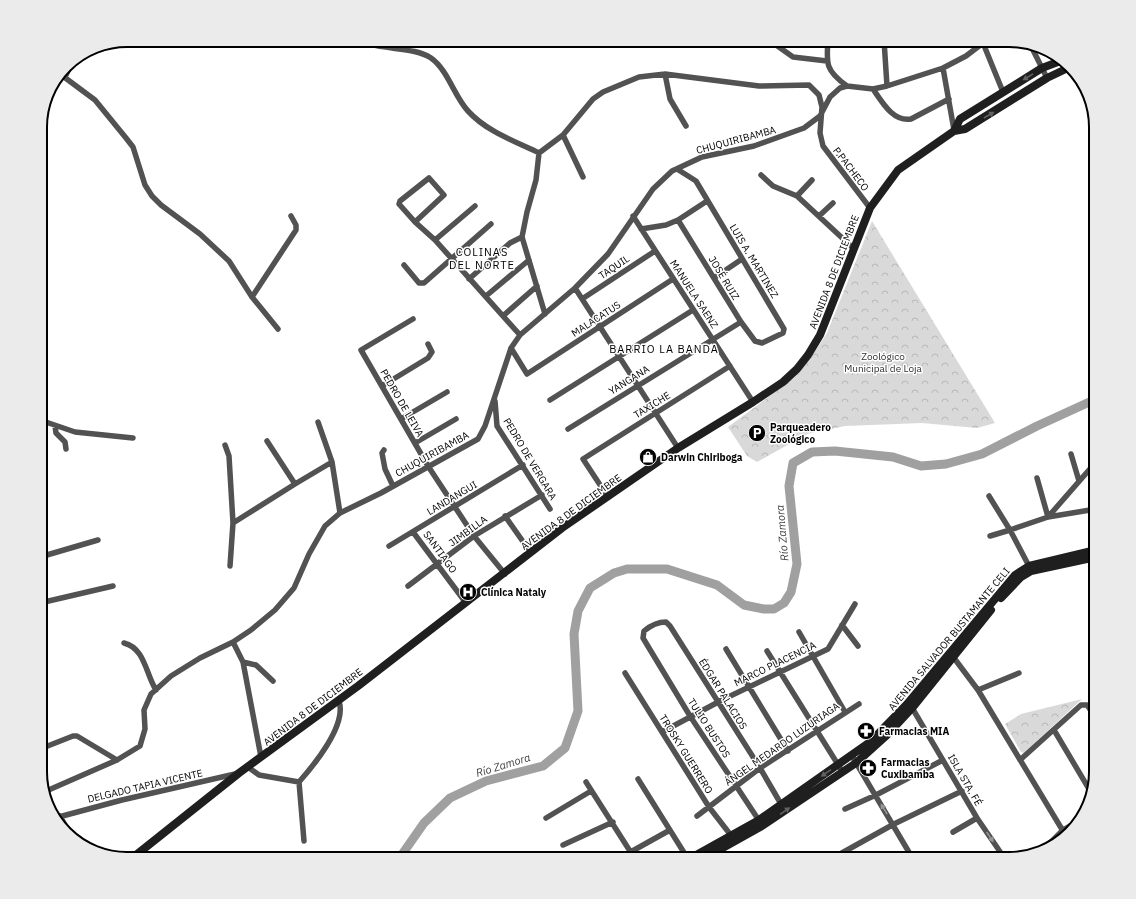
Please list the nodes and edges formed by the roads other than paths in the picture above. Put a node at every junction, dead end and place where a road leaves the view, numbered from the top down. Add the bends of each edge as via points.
1 (381, 47) edge
2 (779, 47) edge
3 (827, 47) edge
4 (884, 47) edge
5 (978, 47) edge
6 (987, 47) edge
7 (1034, 52) edge
8 (826, 61) junction
9 (1056, 63) edge
10 (943, 68) junction
11 (1042, 68) junction
12 (1064, 70) edge
13 (665, 74) junction
14 (65, 77) edge
15 (1047, 78) junction
16 (847, 86) junction
17 (887, 86) junction
18 (873, 89) junction
19 (1003, 92) junction
20 (949, 99) junction
21 (820, 116) junction
22 (686, 126) dead end
23 (954, 130) junction
24 (563, 135) junction
25 (539, 153) junction
26 (677, 169) junction
27 (761, 175) dead end
28 (583, 177) dead end
29 (812, 180) dead end
30 (797, 196) junction
31 (707, 200) junction
32 (833, 203) dead end
33 (475, 206) dead end
34 (870, 208) junction
35 (291, 216) dead end
36 (633, 216) junction
37 (819, 216) junction
38 (678, 220) junction
39 (415, 222) junction
40 (491, 224) dead end
41 (641, 229) junction
42 (522, 236) junction
43 (435, 240) junction
44 (853, 248) junction
45 (655, 251) junction
46 (742, 259) junction
47 (452, 260) junction
48 (529, 260) junction
49 (404, 265) dead end
50 (714, 278) junction
51 (469, 279) junction
52 (674, 279) junction
53 (537, 286) junction
54 (574, 288) junction
55 (486, 296) junction
56 (252, 297) junction
57 (582, 299) junction
58 (693, 310) junction
59 (545, 314) junction
60 (504, 315) junction
61 (413, 319) dead end
62 (741, 322) junction
63 (600, 327) junction
64 (278, 329) dead end
65 (520, 335) junction
66 (712, 339) junction
67 (758, 342) joint
68 (428, 344) dead end
69 (510, 348) junction
70 (619, 357) junction
71 (730, 366) junction
72 (638, 385) junction
73 (382, 386) junction
74 (447, 392) dead end
75 (494, 394) junction
76 (550, 400) dead end
77 (753, 402) junction
78 (656, 413) junction
79 (401, 419) junction
80 (456, 419) dead end
81 (318, 422) dead end
82 (47, 423) edge
83 (55, 426) junction
84 (568, 429) dead end
85 (133, 438) dead end
86 (267, 441) dead end
87 (415, 443) junction
88 (225, 444) dead end
89 (66, 448) dead end
90 (678, 448) junction
91 (384, 450) dead end
92 (1071, 454) dead end
93 (332, 462) junction
94 (523, 465) junction
95 (428, 466) junction
96 (1089, 470) dead end
97 (1037, 478) dead end
98 (1079, 481) junction
99 (295, 484) junction
100 (393, 486) junction
101 (542, 495) junction
102 (989, 496) dead end
103 (608, 497) junction
104 (455, 507) junction
105 (550, 509) dead end
106 (1089, 510) edge
107 (340, 513) junction
108 (505, 516) junction
109 (1048, 517) junction
110 (233, 523) junction
111 (1010, 530) junction
112 (413, 532) junction
113 (474, 536) junction
114 (990, 536) dead end
115 (98, 540) dead end
116 (389, 546) dead end
117 (1089, 552) edge
118 (531, 553) junction
119 (47, 555) edge
120 (1089, 558) edge
121 (1068, 560) junction
122 (437, 565) junction
123 (230, 566) dead end
124 (1030, 569) junction
125 (505, 574) junction
126 (113, 586) dead end
127 (408, 586) dead end
128 (47, 601) edge
129 (466, 603) junction
130 (855, 604) dead end
131 (842, 625) junction
132 (799, 632) dead end
133 (643, 638) joint
134 (233, 642) junction
135 (124, 643) dead end
136 (858, 646) dead end
137 (726, 649) dead end
138 (767, 651) dead end
139 (812, 656) junction
140 (954, 658) junction
141 (243, 662) junction
142 (781, 672) junction
143 (625, 673) dead end
144 (1019, 674) dead end
145 (273, 681) dead end
146 (749, 687) junction
147 (156, 690) junction
148 (978, 690) junction
149 (339, 701) junction
150 (718, 703) junction
151 (859, 704) dead end
152 (911, 705) junction
153 (1089, 708) edge
154 (845, 712) junction
155 (690, 716) junction
156 (1054, 730) junction
157 (662, 732) junction
158 (816, 732) junction
159 (47, 746) edge
160 (788, 751) junction
161 (261, 757) junction
162 (854, 759) junction
163 (117, 760) junction
164 (943, 760) junction
165 (1020, 760) junction
166 (248, 767) junction
167 (760, 768) junction
168 (840, 768) junction
169 (239, 774) junction
170 (638, 779) dead end
171 (299, 782) junction
172 (586, 782) dead end
173 (737, 786) junction
174 (1087, 786) edge
175 (50, 790) edge
176 (591, 791) junction
177 (962, 791) junction
178 (876, 795) junction
179 (781, 804) junction
180 (709, 807) junction
181 (845, 809) dead end
182 (61, 816) edge
183 (697, 816) dead end
184 (546, 818) dead end
185 (977, 818) junction
186 (613, 822) junction
187 (761, 823) junction
188 (894, 824) junction
189 (670, 830) junction
190 (1063, 830) joint
191 (953, 832) dead end
192 (1059, 834) edge
193 (733, 838) junction
194 (304, 841) dead end
195 (563, 845) dead end
196 (140, 852) edge
197 (632, 852) joint
198 (684, 852) edge
199 (704, 852) edge
200 (721, 852) edge
201 (844, 852) edge
202 (908, 852) edge
203 (1000, 852) edge

1 - 25 street via 431,58 445,74 468,112 493,131
2 - 8 street via 793,57
3 - 8 street
4 - 17 street
5 - 10 street
6 - 19 street
7 - 11 street
8 - 16 street via 832,74
9 - 11 main road, AVENIDA 8 DE DICIEMBRE
10 - 17 street
10 - 20 street
11 - 15 street
11 -> 19 main road, AVENIDA 8 DE DICIEMBRE
12 - 15 main road, AVENIDA 8 DE DICIEMBRE
13 - 21 street, P.PACHECO via 759,86 809,85 819,95 822,106
13 - 22 street via 670,99
13 - 24 street, P.PACHECO via 639,77 603,92 593,99
14 - 56 street via 95,100 133,147 145,185 152,196 229,261
23 -> 15 main road, AVENIDA 8 DE DICIEMBRE via 964,129
16 - 18 street
16 - 21 street, CHUQUIRIBAMBA via 840,88 830,97
17 - 18 street
18 - 20 street via 894,115 904,120 911,119
19 - 23 main road, AVENIDA 8 DE DICIEMBRE via 960,119
20 - 23 street
21 - 26 street, CHUQUIRIBAMBA via 791,134 754,146 702,157
21 - 34 street, P.PACHECO via 823,146
23 - 34 main road, AVENIDA 8 DE DICIEMBRE via 898,170
24 - 25 street, P.PACHECO
24 - 28 street
25 - 42 street via 536,180
26 - 31 street, LUIS A. MARTINEZ via 696,181
26 - 36 street, CHUQUIRIBAMBA via 653,189
27 - 30 street via 773,186
29 - 30 street
30 - 37 street
31 - 38 street
31 - 46 street, LUIS A. MARTINEZ
32 - 37 street
33 - 43 street
34 - 44 main road, AVENIDA 8 DE DICIEMBRE
35 - 56 street via 296,224 296,230
36 - 41 street, MANUELA SAENZ
36 - 54 street, CHUQUIRIBAMBA via 608,254
37 - 44 street
38 - 41 street via 658,228
38 - 50 street, JOSÉ RUIZ
39 - 39 street via 444,195 431,179 428,178 400,201 399,204
39 - 43 street
40 - 47 street
41 - 45 street, MANUELA SAENZ
42 - 48 street
42 - 51 street via 510,243
43 - 47 street
44 - 77 main road, AVENIDA 8 DE DICIEMBRE via 828,316 808,355 782,382
45 - 52 street, MANUELA SAENZ
45 - 57 street, TAQUIL
46 - 50 street
46 - 67 street, LUIS A. MARTINEZ via 784,331 762,343
47 - 49 street via 422,283 419,283
47 - 51 street
48 - 53 street
48 - 55 street
50 - 62 street, JOSÉ RUIZ
51 - 55 street
52 - 58 street, MANUELA SAENZ
52 - 63 street, MALACATUS
53 - 59 street
53 - 60 street
54 - 57 street
54 - 59 street, CHUQUIRIBAMBA
55 - 60 street
56 - 64 street
57 - 63 street
58 - 66 street, MANUELA SAENZ
58 - 70 street
59 - 65 street, CHUQUIRIBAMBA
60 - 65 street
61 - 73 street, PEDRO DE LEIVA via 361,350
62 - 66 street, YANGANA
62 - 67 street, JOSÉ RUIZ
63 - 69 street, MALACATUS via 527,374
63 - 70 street
65 - 69 street, CHUQUIRIBAMBA
66 - 71 street, MANUELA SAENZ
66 - 72 street, YANGANA
68 - 73 street via 432,352 428,358
69 - 75 street, CHUQUIRIBAMBA
70 - 72 street
70 - 76 street
71 - 77 street, MANUELA SAENZ
71 - 78 street, TAXICHE
72 - 78 street
72 - 84 street, YANGANA
73 - 79 street, PEDRO DE LEIVA
74 - 79 street
75 - 94 street, PEDRO DE VERGARA via 497,426
75 - 95 street, CHUQUIRIBAMBA via 484,430 478,439
77 - 90 main road, AVENIDA 8 DE DICIEMBRE
78 - 90 street
78 - 103 street, TAXICHE via 583,459
79 - 87 street, PEDRO DE LEIVA
80 - 87 street
81 - 93 street
82 - 83 street
83 - 85 street via 81,433
83 - 89 street via 56,433 65,442
86 - 99 street
87 - 95 street, PEDRO DE LEIVA
88 - 110 street via 229,456
90 - 103 main road, AVENIDA 8 DE DICIEMBRE
91 - 100 street via 382,460
92 - 98 street
93 - 99 street
93 - 107 street
94 - 101 street, PEDRO DE VERGARA
94 - 104 street, LANDANGUI
95 - 100 street, CHUQUIRIBAMBA
95 - 104 street, PEDRO DE LEIVA
96 - 98 street
97 - 109 street
98 - 109 street
99 - 110 street
100 - 107 street, CHUQUIRIBAMBA
101 - 105 street, PEDRO DE VERGARA
101 - 108 street, JIMBILLA
102 - 111 street
103 - 118 main road, AVENIDA 8 DE DICIEMBRE
104 - 112 street, LANDANGUI
104 - 113 street, PEDRO DE LEIVA
106 - 109 street
107 - 134 street, CHUQUIRIBAMBA via 325,526 294,588 275,610
108 - 113 street, JIMBILLA
108 - 118 street
109 - 111 street
110 - 123 street
111 - 114 street
111 - 124 street
112 - 116 street, LANDANGUI
112 - 122 street, SANTIAGO
113 - 122 street, JIMBILLA
113 - 125 street, PEDRO DE LEIVA
115 - 119 street
117 - 121 main road, AVENIDA SALVADOR BUSTAMANTE CELI
118 - 125 main road, AVENIDA 8 DE DICIEMBRE
120 - 121 main road, AVENIDA SALVADOR BUSTAMANTE CELI
121 - 124 main road, AVENIDA SALVADOR BUSTAMANTE CELI
122 - 127 street, JIMBILLA
122 - 129 street, SANTIAGO
124 - 140 main road, AVENIDA SALVADOR BUSTAMANTE CELI via 998,602
124 - 152 main road, AVENIDA SALVADOR BUSTAMANTE CELI via 1015,575
125 - 129 main road, AVENIDA 8 DE DICIEMBRE
126 - 128 street
129 - 149 main road, AVENIDA 8 DE DICIEMBRE
130 - 131 street, MARCO PLACENCIA
131 - 136 street
131 - 139 street, MARCO PLACENCIA via 828,649
132 - 139 street
133 - 150 street, ÉDGAR PALACIOS via 644,631 649,627 666,622
133 - 155 street, TULIO BUSTOS
134 - 141 street
134 - 147 street, CHUQUIRIBAMBA via 171,676
135 - 147 street via 133,646 146,664 150,680
137 - 146 street
138 - 142 street
139 - 142 street, MARCO PLACENCIA
139 - 154 street
140 - 148 street
140 - 152 main road, AVENIDA SALVADOR BUSTAMANTE CELI
141 - 145 street via 256,665
141 - 161 street
142 - 146 street, MARCO PLACENCIA
142 - 158 street
143 - 157 street, TROSKY GUERRERO
144 - 148 street
146 - 150 street, MARCO PLACENCIA
146 - 160 street
147 - 163 street, CHUQUIRIBAMBA via 151,694 144,710 145,729 140,746
148 - 165 street
149 - 161 main road, AVENIDA 8 DE DICIEMBRE
149 - 171 street via 337,725 318,761
150 - 155 street, MARCO PLACENCIA
150 - 167 street, ÉDGAR PALACIOS
151 - 154 street, ÁNGEL MEDARDO LUZURIAGA
152 - 162 main road, AVENIDA SALVADOR BUSTAMANTE CELI via 887,735
152 - 164 street, ISLA STA. FÉ
153 - 156 street via 1084,704
154 - 158 street, ÁNGEL MEDARDO LUZURIAGA
155 - 157 street, MARCO PLACENCIA
155 - 173 street, TULIO BUSTOS
156 - 165 street
156 - 174 street
157 - 180 street, TROSKY GUERRERO
158 - 160 street, ÁNGEL MEDARDO LUZURIAGA
158 - 168 street
159 - 163 street via 77,736
160 - 167 street, ÁNGEL MEDARDO LUZURIAGA
161 - 166 main road, AVENIDA 8 DE DICIEMBRE
162 - 168 main road, AVENIDA SALVADOR BUSTAMANTE CELI
162 - 178 street
163 - 175 street, CHUQUIRIBAMBA
164 - 177 street, ISLA STA. FÉ
164 - 178 street
165 - 190 street
166 - 169 main road, AVENIDA 8 DE DICIEMBRE
166 - 171 street via 259,775
167 - 173 street, ÁNGEL MEDARDO LUZURIAGA
167 - 179 street, ÉDGAR PALACIOS
168 -> 179 main road, AVENIDA SALVADOR BUSTAMANTE CELI
187 -> 168 main road, AVENIDA SALVADOR BUSTAMANTE CELI
169 - 182 street, DELGADO TAPIA VICENTE
169 - 196 main road, AVENIDA 8 DE DICIEMBRE
170 - 189 street
171 - 194 street
172 - 176 street
173 - 180 street, ÁNGEL MEDARDO LUZURIAGA
173 - 187 street, TULIO BUSTOS
176 - 184 street
176 - 186 street
177 - 185 street, ISLA STA. FÉ
177 - 188 street
178 - 181 street
188 -> 178 street
179 - 187 main road, AVENIDA SALVADOR BUSTAMANTE CELI
180 - 183 street, ÁNGEL MEDARDO LUZURIAGA
180 - 193 street, TROSKY GUERRERO
185 - 191 street
185 -> 203 street, ISLA STA. FÉ
186 - 195 street
186 - 197 street
187 - 193 main road, AVENIDA SALVADOR BUSTAMANTE CELI
188 - 201 street
188 - 202 street
189 - 197 street
189 - 198 street
190 - 192 street
193 - 199 main road, AVENIDA SALVADOR BUSTAMANTE CELI
193 - 200 main road, AVENIDA SALVADOR BUSTAMANTE CELI

